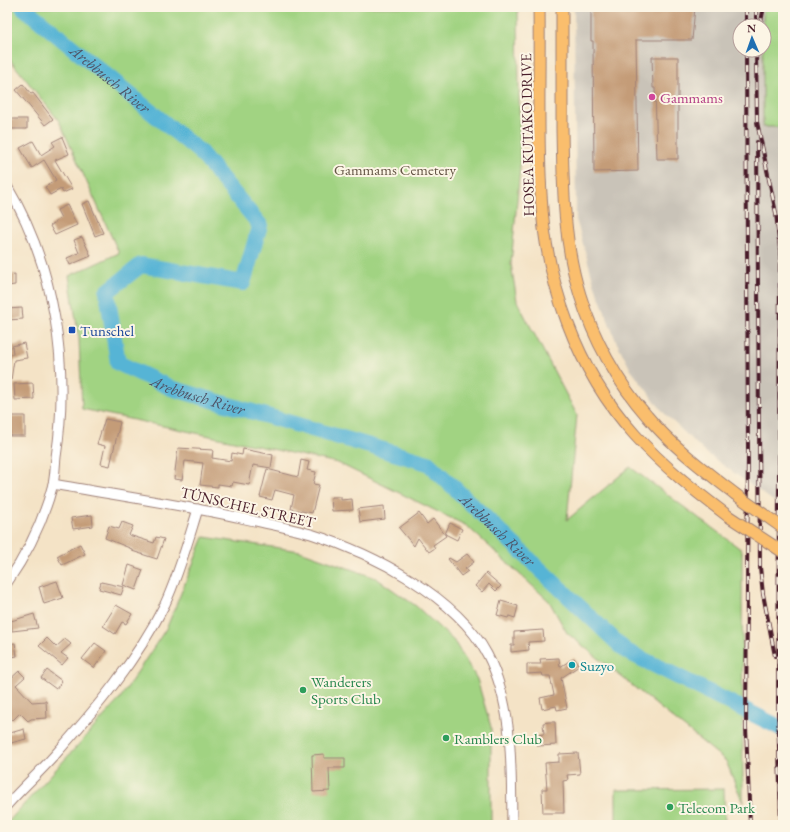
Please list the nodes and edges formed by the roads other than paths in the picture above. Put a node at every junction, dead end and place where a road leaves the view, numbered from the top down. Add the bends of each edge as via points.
1 (539, 7) edge
2 (562, 7) edge
3 (7, 186) edge
4 (53, 484) junction
5 (198, 509) junction
6 (783, 528) edge
7 (783, 552) edge
8 (7, 583) edge
9 (7, 804) edge
10 (512, 825) edge

1 - 7 main road, HOSEA KUTAKO DRIVE, bridge via 541,194 551,270 564,314 588,365 626,425 676,476 728,516
2 - 6 main road, bridge via 563,195 566,229 580,295 594,332 621,382 646,415 683,453
3 - 4 street via 23,213 40,256 57,330 61,385 60,428
4 - 5 street, TÜNSCHEL STREET
4 - 8 street via 31,542
5 - 9 street via 177,576 138,648 110,690 52,758
5 - 10 street, TÜNSCHEL STREET via 313,535 373,560 448,606 474,634 487,654 496,676 508,729

